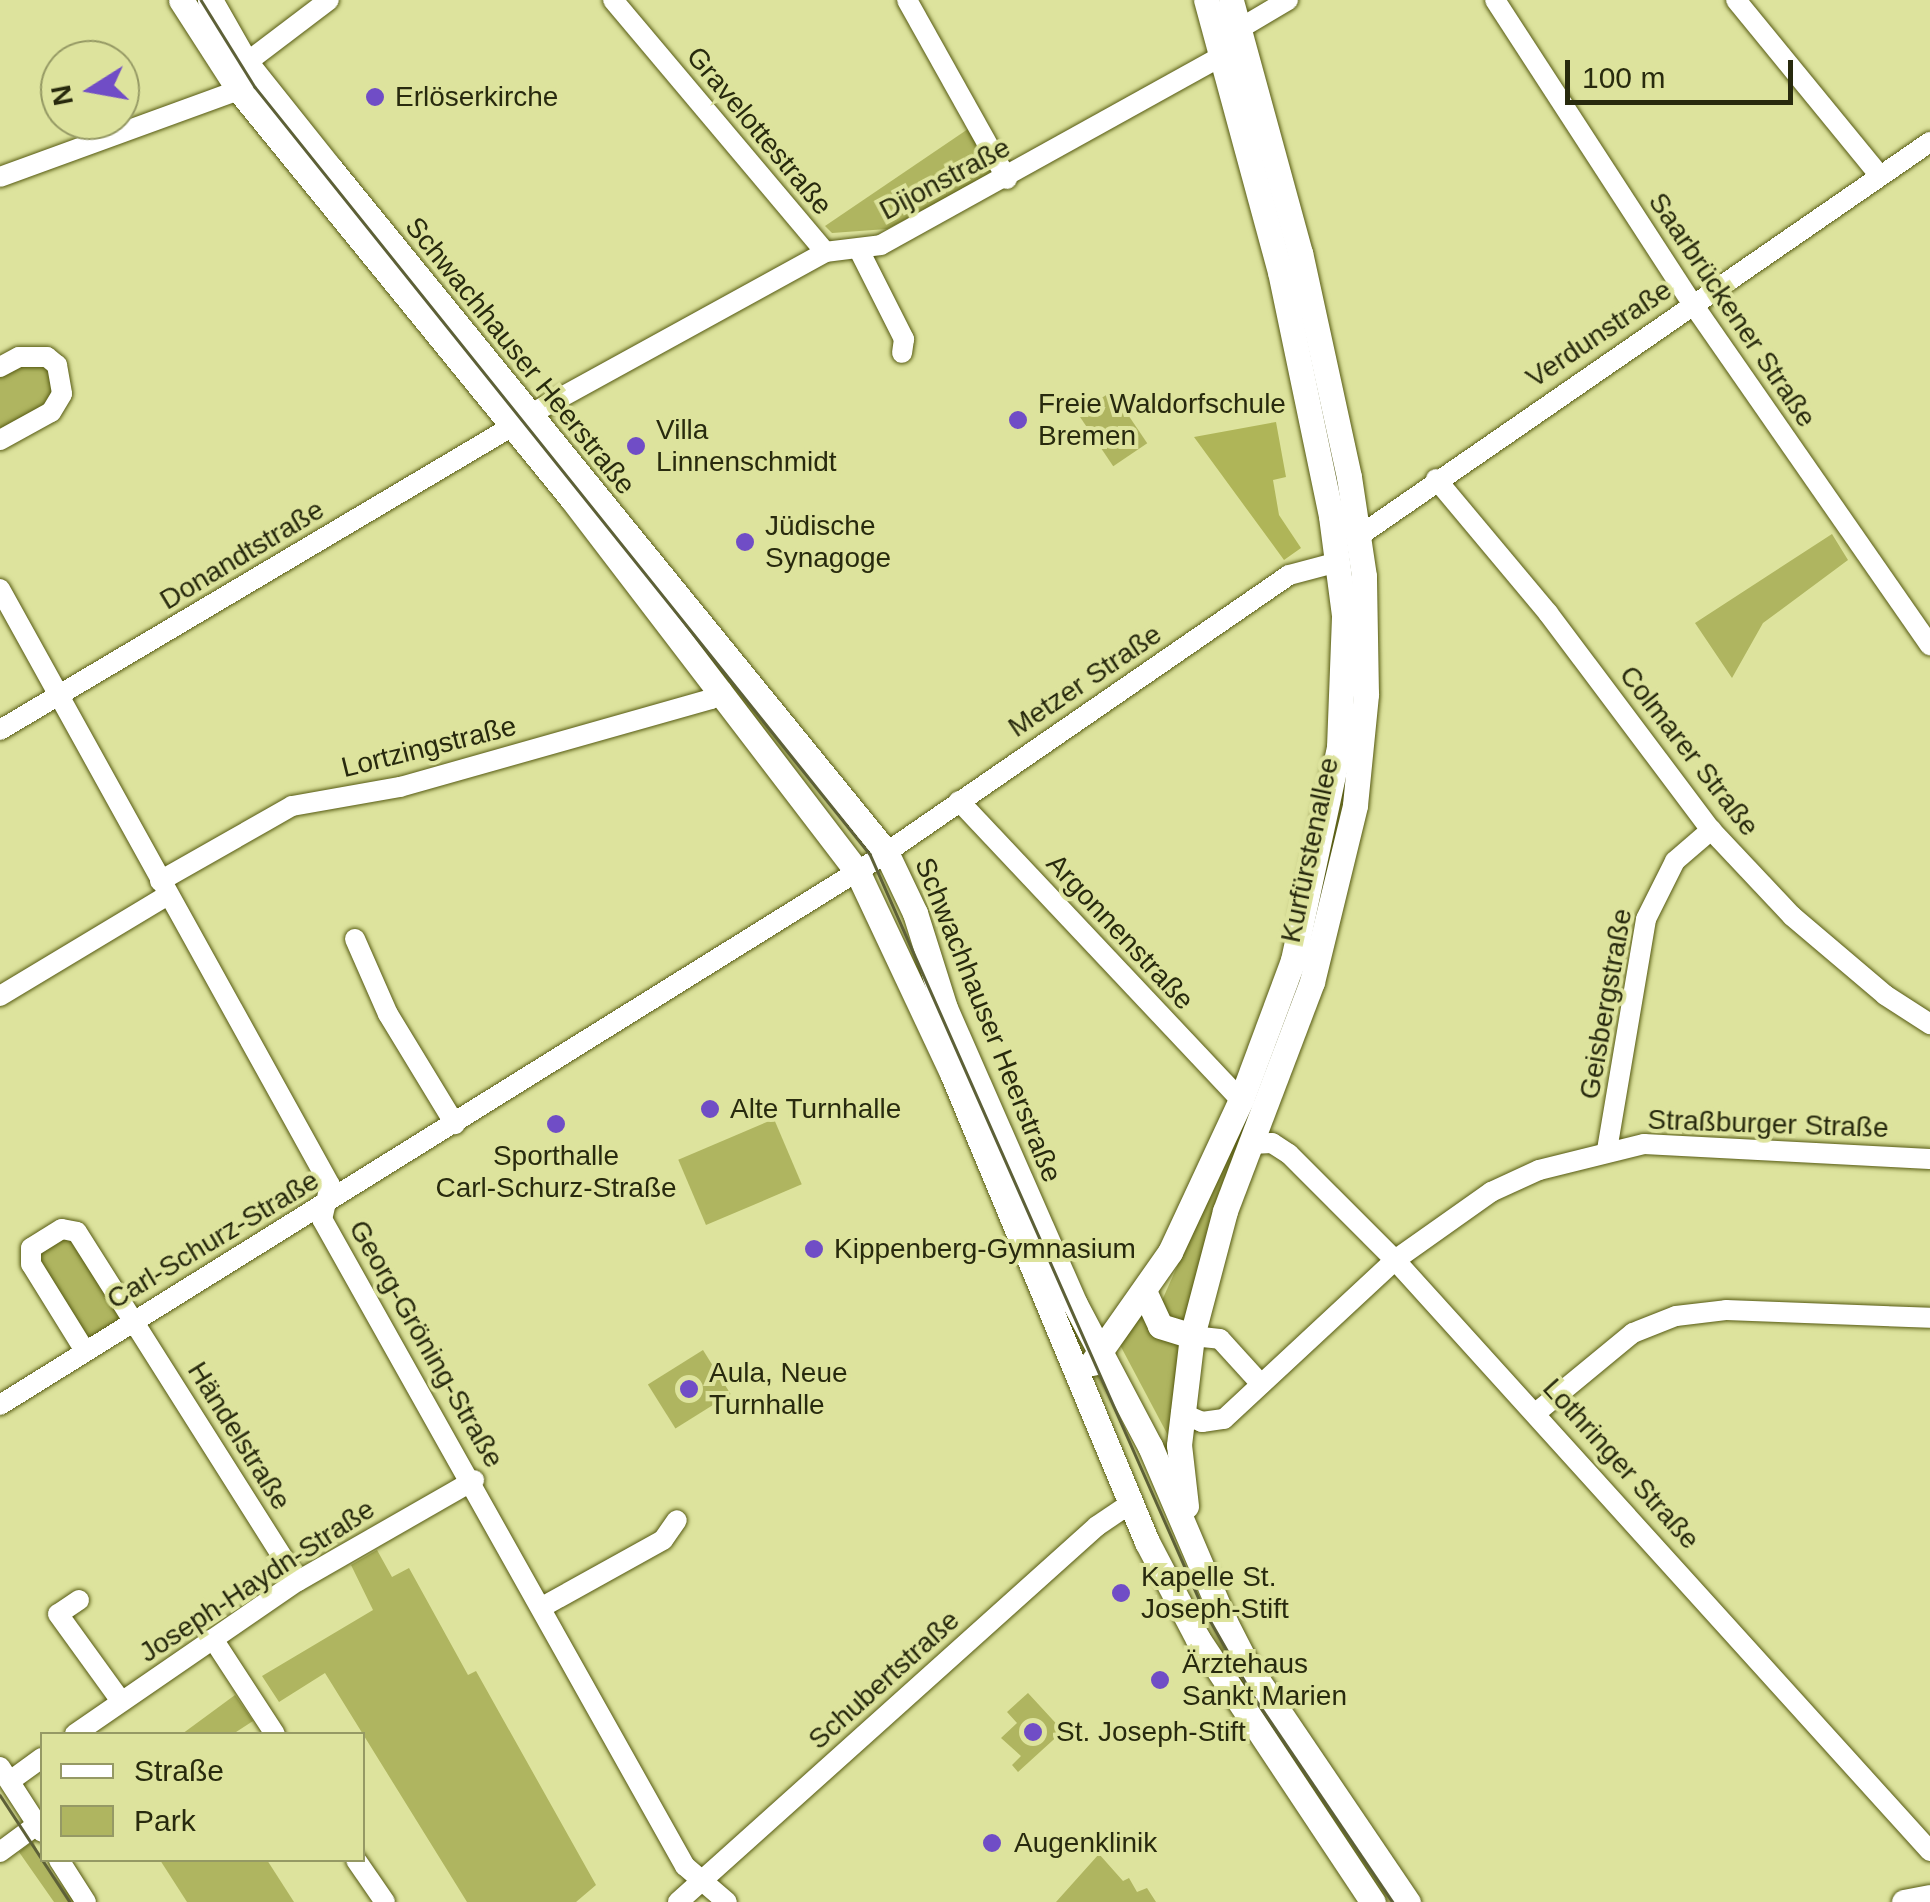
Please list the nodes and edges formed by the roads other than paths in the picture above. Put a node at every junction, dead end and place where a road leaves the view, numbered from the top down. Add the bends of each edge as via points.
1 (181, 0) edge
2 (210, 0) edge
3 (329, 0) edge
4 (613, 0) edge
5 (907, 0) edge
6 (1206, 0) edge
7 (1231, 0) edge
8 (1288, 0) edge
9 (1495, 0) edge
10 (1736, 0) edge
11 (1239, 29) junction
12 (1222, 56) junction
13 (246, 63) junction
14 (239, 90) junction
15 (1930, 142) edge
16 (1880, 176) junction
17 (0, 177) edge
18 (1007, 179) junction
19 (859, 250) junction
20 (825, 252) junction
21 (1692, 304) junction
22 (902, 353) dead end
23 (0, 367) edge
24 (520, 421) junction
25 (0, 440) edge
26 (1436, 480) junction
27 (1353, 504) junction
28 (1400, 505) junction
29 (1359, 536) junction
30 (1338, 562) junction
31 (0, 589) edge
32 (1930, 645) edge
33 (722, 690) junction
34 (59, 696) junction
35 (0, 730) edge
36 (959, 801) junction
37 (1711, 830) junction
38 (871, 861) junction
39 (164, 888) junction
40 (355, 939) dead end
41 (0, 996) edge
42 (1930, 1024) edge
43 (1241, 1100) junction
44 (455, 1124) junction
45 (1251, 1144) junction
46 (1608, 1150) junction
47 (1930, 1159) edge
48 (326, 1204) junction
49 (1395, 1260) junction
50 (1144, 1291) junction
51 (1930, 1318) edge
52 (134, 1320) junction
53 (1192, 1336) junction
54 (84, 1351) junction
55 (1101, 1351) junction
56 (1078, 1383) junction
57 (1261, 1384) junction
58 (0, 1405) edge
59 (1536, 1412) junction
60 (1181, 1413) junction
61 (474, 1480) junction
62 (1131, 1503) junction
63 (678, 1520) dead end
64 (1182, 1526) junction
65 (298, 1580) junction
66 (79, 1600) dead end
67 (544, 1606) junction
68 (213, 1638) junction
69 (121, 1701) junction
70 (77, 1732) edge
71 (274, 1732) edge
72 (40, 1759) edge
73 (5, 1774) edge
74 (40, 1828) edge
75 (1930, 1850) edge
76 (0, 1852) edge
77 (60, 1862) edge
78 (357, 1862) edge
79 (704, 1879) junction
80 (1930, 1896) edge
81 (86, 1902) edge
82 (385, 1902) edge
83 (678, 1902) edge
84 (727, 1902) edge
85 (1373, 1902) edge
86 (1408, 1902) edge
87 (1904, 1902) edge

1 - 14 main road, Schwachhauser Heerstraße
2 - 13 main road, Schwachhauser Heerstraße
3 - 13 street
4 - 20 street, Gravelottestraße
5 - 18 street
6 - 12 main road, Kurfürstenallee
7 - 11 main road, Kurfürstenallee
8 - 11 street
9 - 21 street, Saarbrückener Straße
10 - 16 street
11 - 27 main road, Kurfürstenallee via 1300,253
12 - 18 street, Dijonstraße
12 - 30 main road, Kurfürstenallee via 1280,272
13 - 24 main road, Schwachhauser Heerstraße
14 - 17 street
14 - 24 main road, Schwachhauser Heerstraße
15 - 16 street, Verdunstraße
16 - 21 street, Verdunstraße
18 - 19 street, Dijonstraße via 881,245
19 - 20 street, Dijonstraße
19 - 22 street via 904,339
20 - 24 street, Dijonstraße
21 - 26 street, Verdunstraße
21 - 32 street, Saarbrückener Straße
23 - 25 street via 19,357 47,357 58,366 62,394 51,412
24 - 33 main road, Schwachhauser Heerstraße
24 - 34 street, Donandtstraße
24 - 38 main road, Schwachhauser Heerstraße
26 - 28 street, Verdunstraße
26 - 37 street, Colmarer Straße via 1548,613
27 - 28 street
27 - 29 main road, Kurfürstenallee
28 - 29 street, Verdunstraße
29 - 45 main road, Kurfürstenallee via 1366,694 1355,805 1312,982
30 - 36 street, Metzer Straße via 1289,576
30 - 43 main road, Kurfürstenallee via 1344,665 1326,828 1293,960
31 - 34 street, Georg-Gröning-Straße
33 - 38 main road, Schwachhauser Heerstraße via 752,741
33 - 39 street, Lortzingstraße via 711,699 400,787 292,806
34 - 35 street, Donandtstraße
34 - 39 street, Georg-Gröning-Straße
36 - 38 street, Metzer Straße
36 - 43 street, Argonnenstraße
37 - 42 street, Colmarer Straße via 1792,916 1886,996
37 - 46 street, Geisbergstraße via 1675,861 1646,919
38 - 44 street, Carl-Schurz-Straße
38 - 55 main road, Schwachhauser Heerstraße via 907,891 960,1043
38 - 56 main road, Schwachhauser Heerstraße
39 - 41 street, Lortzingstraße
39 - 48 street, Georg-Gröning-Straße via 330,1186
40 - 44 street via 388,1014
43 - 50 main road, Kurfürstenallee via 1199,1198
44 - 48 street, Carl-Schurz-Straße
45 - 49 street, Lothringer Straße via 1272,1143 1288,1154
45 - 53 main road, Kurfürstenallee via 1210,1259
46 - 47 street, Straßburger Straße via 1683,1144
46 - 49 street, Straßburger Straße via 1490,1192
48 - 52 street, Carl-Schurz-Straße
48 - 61 street, Georg-Gröning-Straße via 322,1219
49 - 57 street, Straßburger Straße
49 - 59 street, Lothringer Straße
50 - 53 main road via 1160,1326
50 - 55 main road, Kurfürstenallee
51 - 59 street via 1726,1310 1676,1316 1618,1343
52 - 54 street, Carl-Schurz-Straße
52 - 54 street, Händelstraße via 77,1232 62,1229 31,1248 31,1264
52 - 65 street, Händelstraße
53 - 57 street via 1220,1339
53 - 60 main road, Kurfürstenallee
54 - 58 street, Carl-Schurz-Straße
55 - 56 main road, Kurfürstenallee
55 - 64 main road, Schwachhauser Heerstraße
56 - 62 main road, Schwachhauser Heerstraße
57 - 60 street, Straßburger Straße via 1224,1419 1202,1422
59 - 75 street, Lothringer Straße
60 - 64 main road, Kurfürstenallee
61 - 65 street, Joseph-Haydn-Straße
61 - 67 street, Georg-Gröning-Straße
62 - 79 street, Schubertstraße via 1097,1526
62 - 85 main road, Schwachhauser Heerstraße via 1198,1639
63 - 67 street via 663,1540
64 - 86 main road, Schwachhauser Heerstraße via 1246,1663
65 - 68 street, Joseph-Haydn-Straße
66 - 69 street via 58,1614
67 - 79 street, Georg-Gröning-Straße via 686,1866
68 - 69 street, Joseph-Haydn-Straße
68 - 71 street
69 - 70 street, Joseph-Haydn-Straße
72 - 73 street
73 - 74 street
74 - 76 street
77 - 81 street
78 - 82 street
79 - 83 street, Schubertstraße
79 - 84 street, Georg-Gröning-Straße
80 - 87 main road

